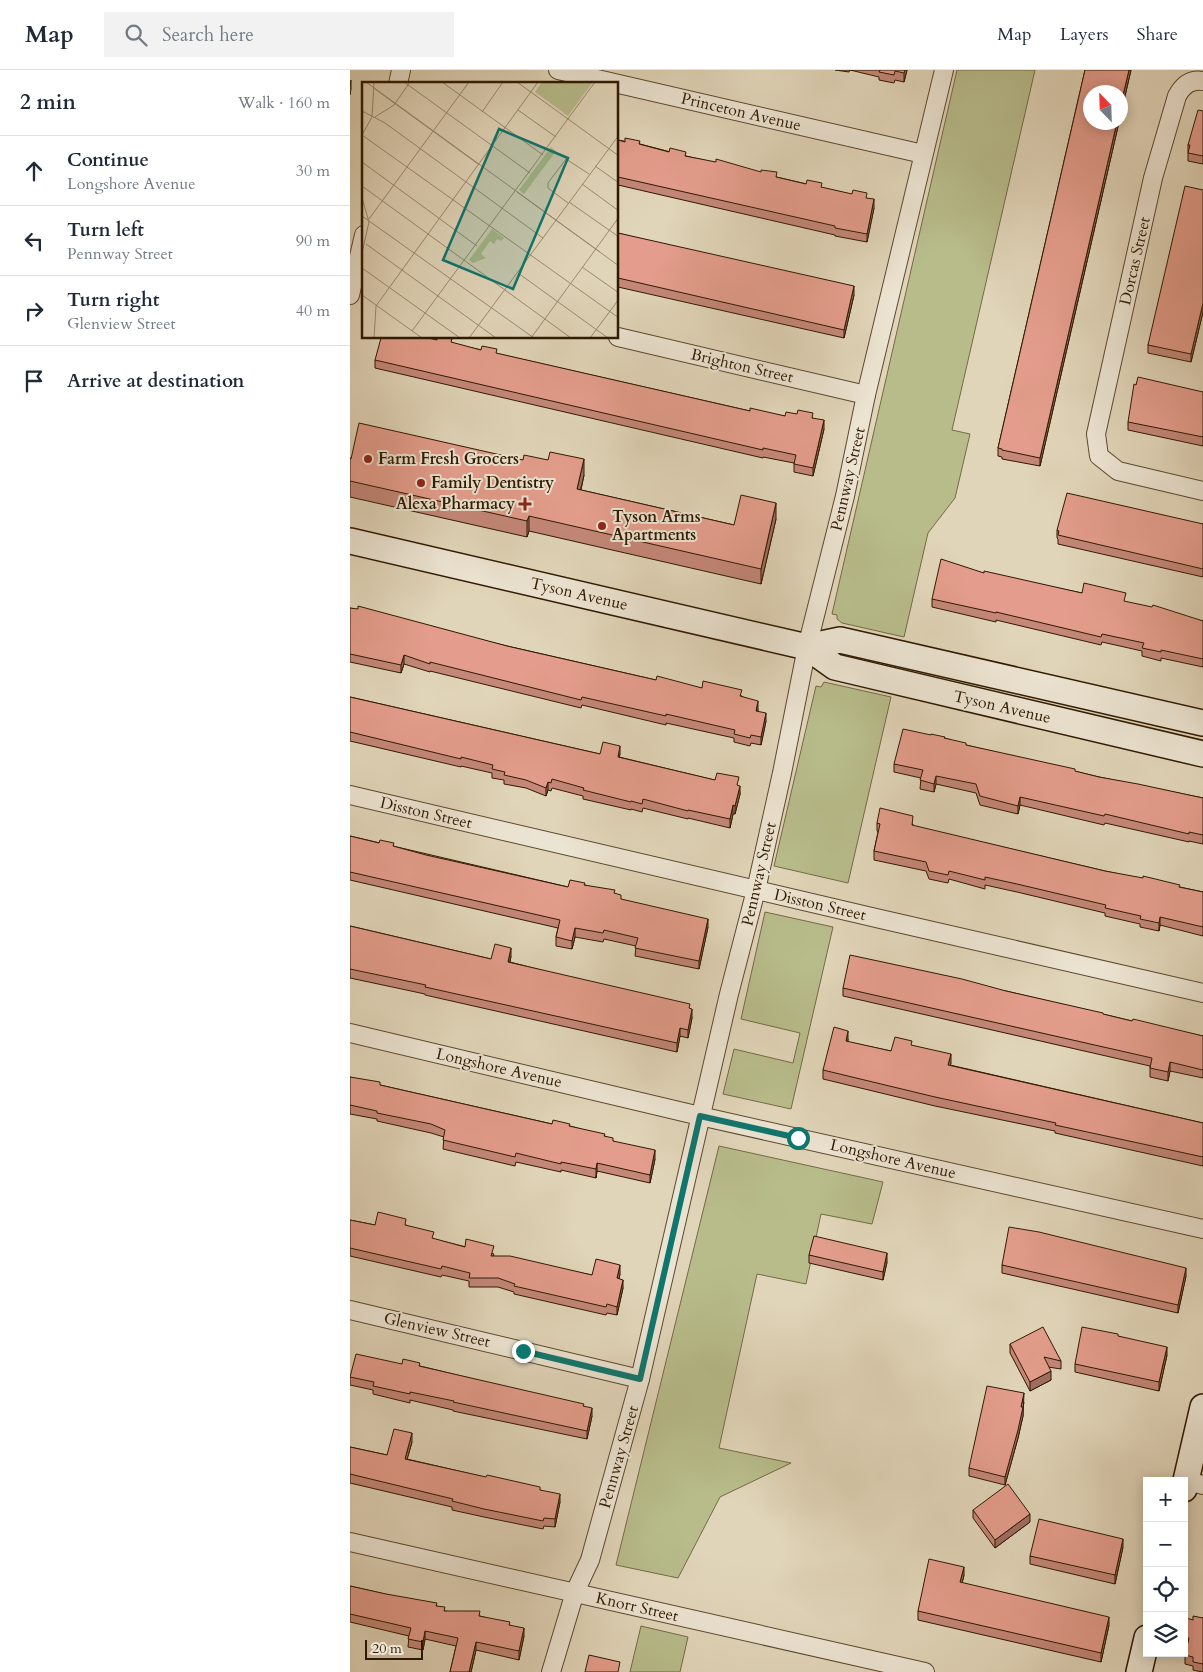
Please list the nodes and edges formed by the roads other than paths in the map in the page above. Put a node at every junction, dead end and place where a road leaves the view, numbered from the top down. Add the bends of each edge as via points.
1 (558, 70) edge
2 (944, 70) edge
3 (1203, 81) edge
4 (610, 82) edge
5 (619, 84) edge
6 (924, 154) junction
7 (362, 244) edge
8 (356, 276) edge
9 (350, 295) edge
10 (619, 337) edge
11 (866, 395) junction
12 (1203, 491) edge
13 (350, 541) edge
14 (807, 648) junction
15 (1074, 694) junction
16 (1067, 723) junction
17 (1203, 723) edge
18 (1203, 754) edge
19 (350, 795) edge
20 (756, 890) junction
21 (1203, 992) edge
22 (350, 1033) edge
23 (700, 1116) junction
24 (1203, 1229) edge
25 (350, 1310) edge
26 (640, 1379) junction
27 (1203, 1407) edge
28 (1191, 1485) edge
29 (350, 1542) edge
30 (575, 1592) junction
31 (1143, 1655) edge
32 (551, 1672) edge
33 (925, 1672) edge
34 (1139, 1672) edge

1 - 4 street, Princeton Avenue
2 - 6 street, Pennway Street
3 - 12 street, Dorcas Street via 1185,84 1177,96 1153,178 1096,434 1099,456 1118,471
5 - 6 street, Princeton Avenue
6 - 11 street, Pennway Street
7 - 8 street
8 - 9 street
10 - 11 street, Brighton Street
11 - 14 street, Pennway Street
13 - 14 street, Tyson Avenue
14 - 15 street, Tyson Avenue via 840,640
14 - 16 street, Tyson Avenue via 834,667
14 - 20 street, Pennway Street
15 - 16 street
15 - 17 street, Tyson Avenue
16 - 18 street, Tyson Avenue
19 - 20 street, Disston Street
20 - 21 street, Disston Street
20 - 23 street, Pennway Street
22 - 23 street, Longshore Avenue
23 - 24 street, Longshore Avenue
23 - 26 street, Pennway Street
25 - 26 street, Glenview Street
26 - 30 street, Pennway Street via 590,1560
27 - 28 street
29 - 30 street, Knorr Street
30 - 32 street, Pennway Street
30 - 33 street, Knorr Street
31 - 34 street

